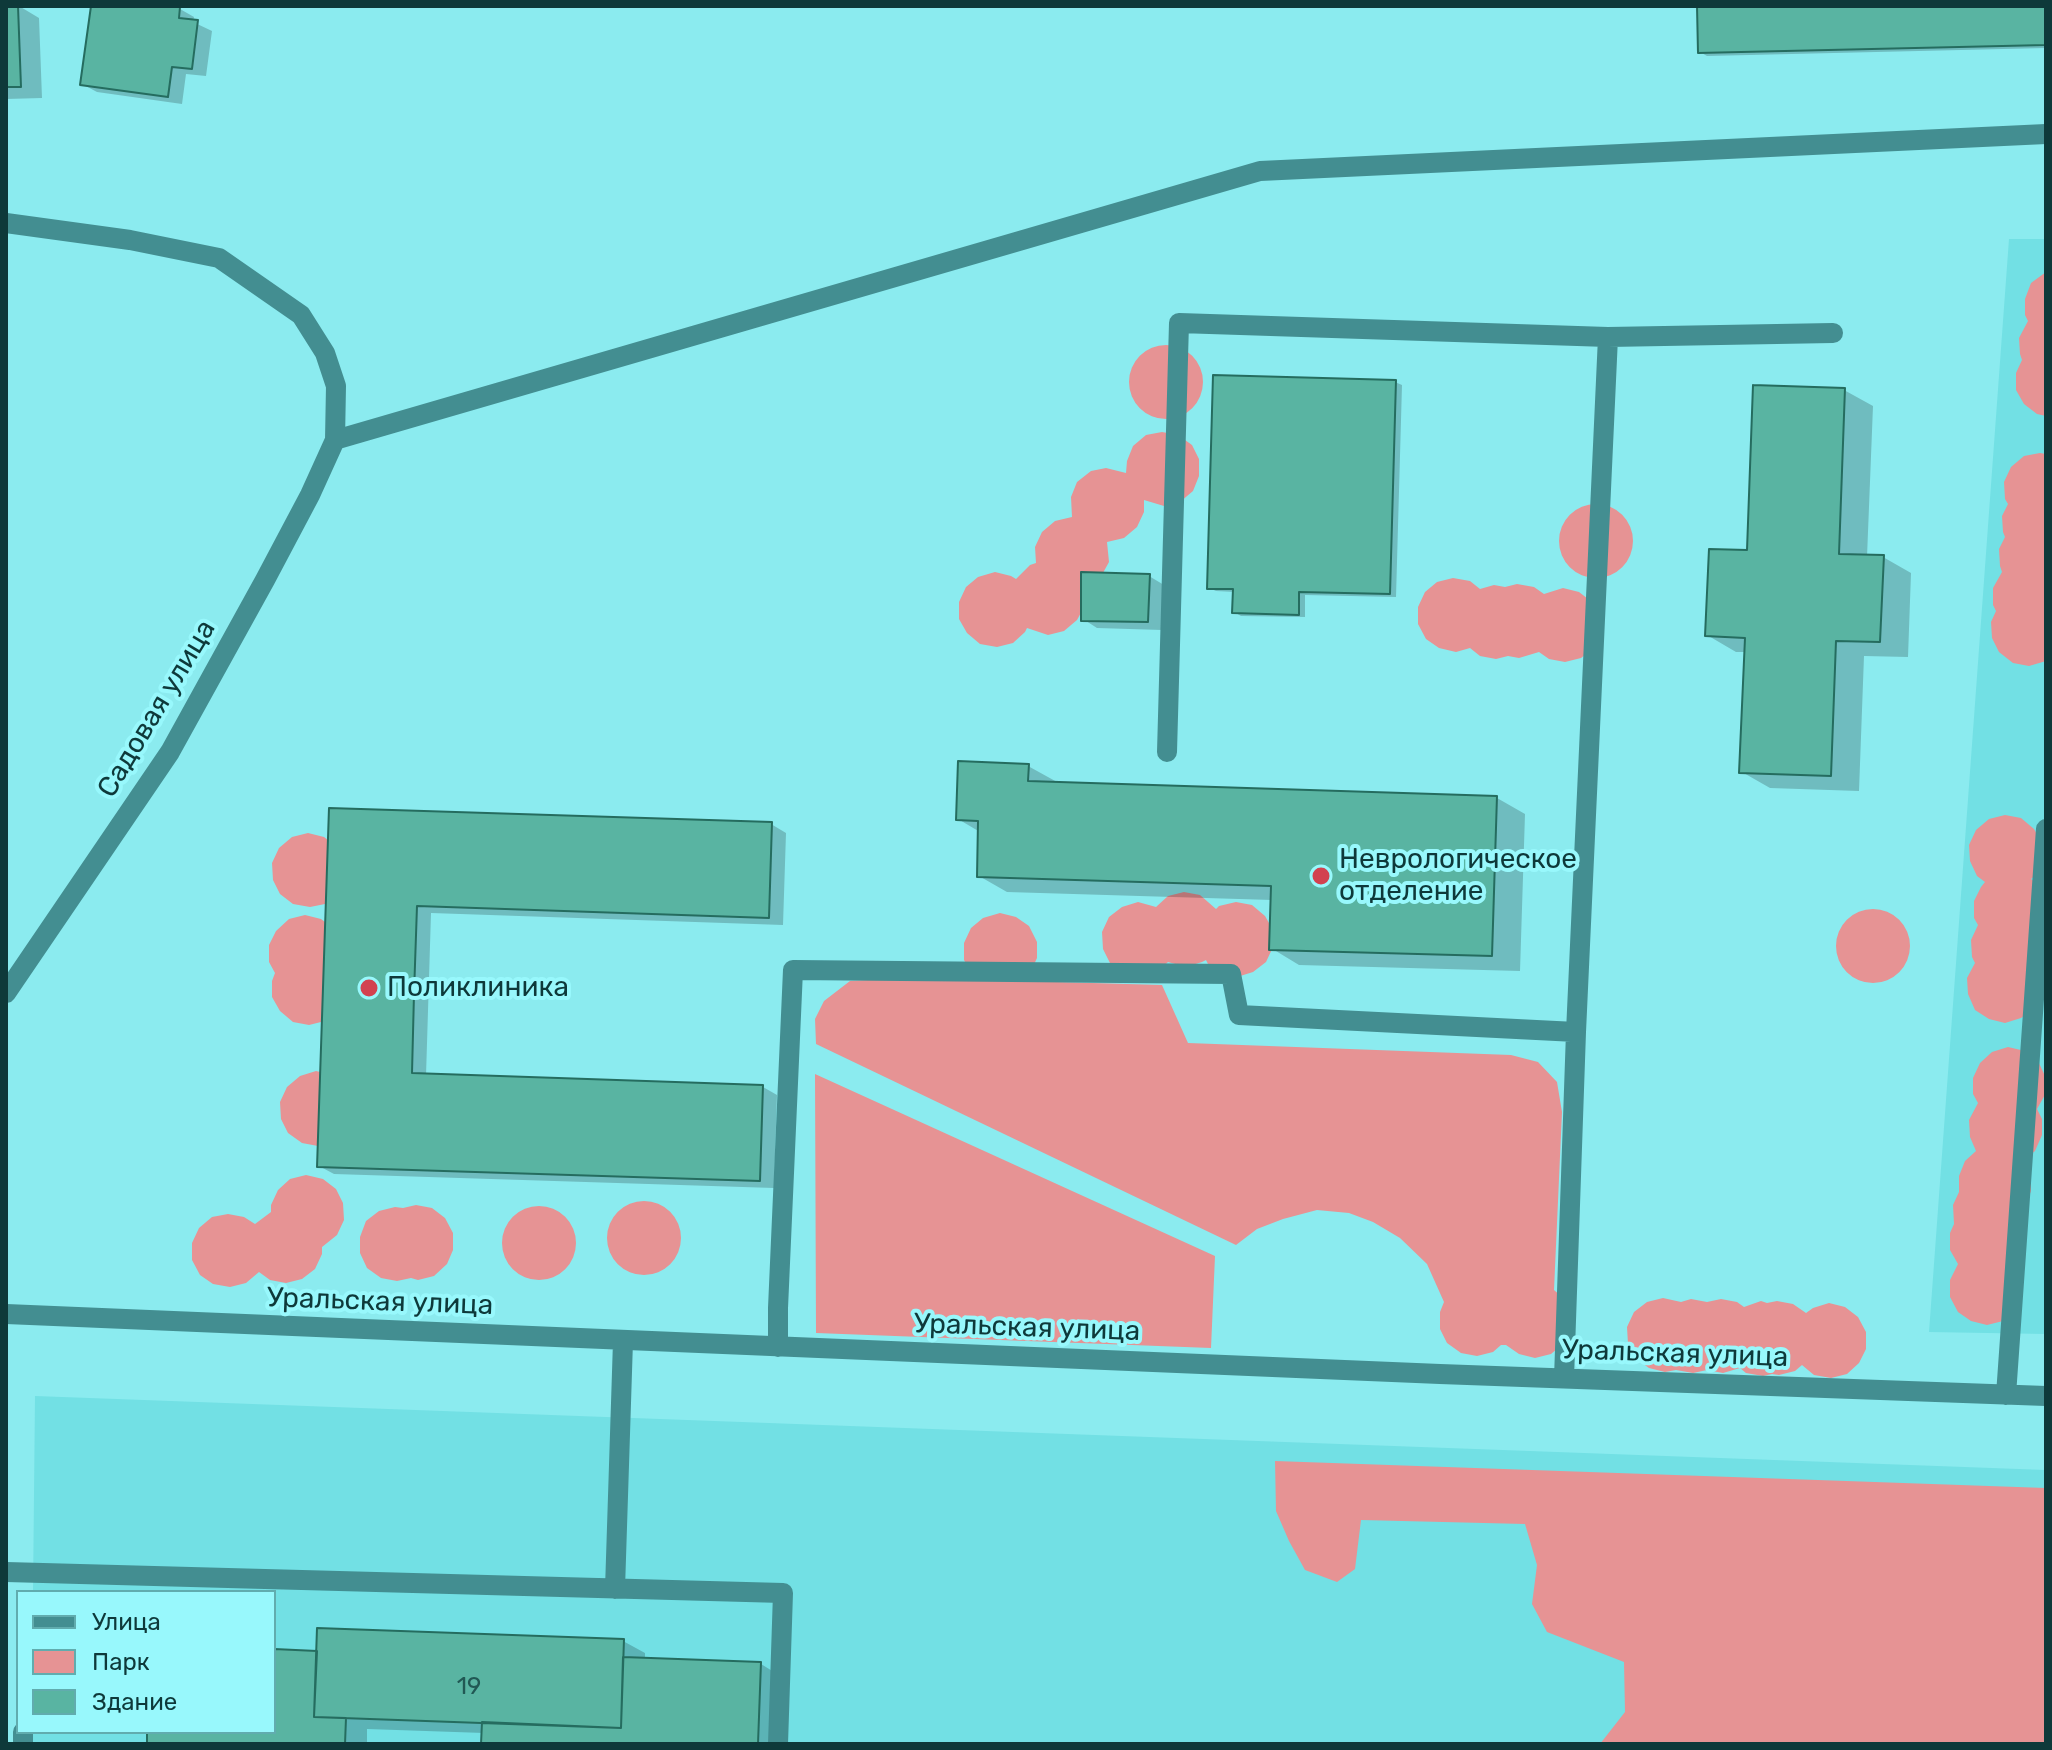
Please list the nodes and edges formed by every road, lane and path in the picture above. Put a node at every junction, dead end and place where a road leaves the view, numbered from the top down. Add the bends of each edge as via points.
1 (2046, 134) edge
2 (6, 223) edge
3 (1833, 333) dead end
4 (1608, 337) junction
5 (335, 440) junction
6 (1167, 752) dead end
7 (2046, 829) edge
8 (6, 993) edge
9 (1576, 1032) junction
10 (6, 1314) edge
11 (623, 1341) junction
12 (778, 1347) junction
13 (1564, 1378) junction
14 (2006, 1395) junction
15 (2046, 1396) edge
16 (17, 1579) edge
17 (615, 1589) junction
18 (778, 1744) edge

1 - 5 street via 1260,171
2 - 5 street via 219,258 301,315 325,353 336,386
3 - 4 street
4 - 6 street via 1179,323
4 - 9 street
5 - 8 street, Садовая улица via 170,752
7 - 14 street
9 - 12 street via 1239,1015 1231,974 793,970
9 - 13 street
10 - 11 street, Уральская улица
11 - 12 street, Уральская улица
11 - 17 street
12 - 13 street, Уральская улица
13 - 14 street, Уральская улица
14 - 15 street, Уральская улица
16 - 17 street
17 - 18 street via 783,1593

